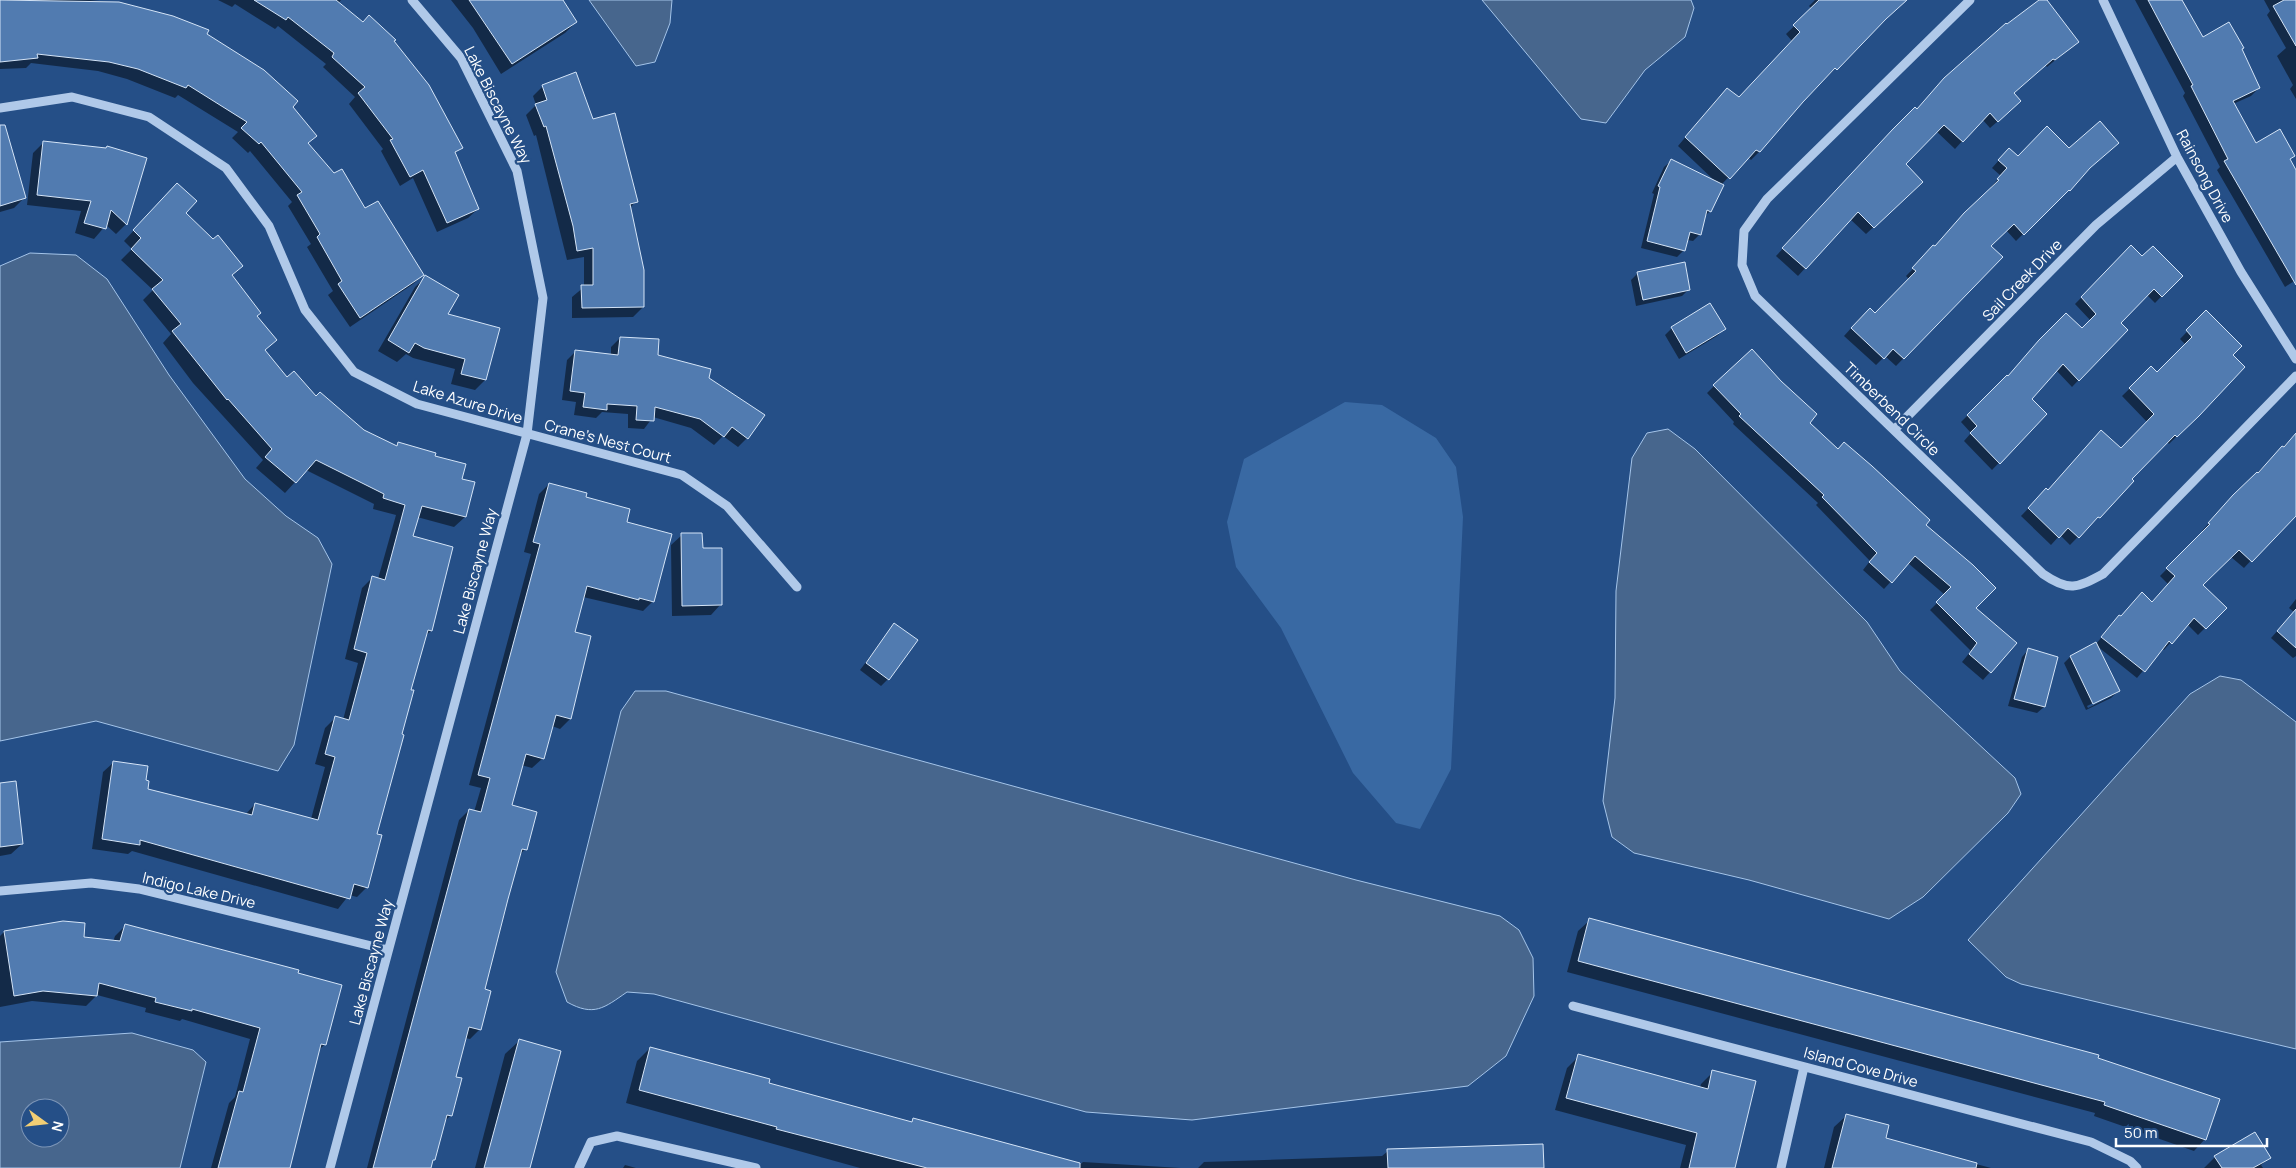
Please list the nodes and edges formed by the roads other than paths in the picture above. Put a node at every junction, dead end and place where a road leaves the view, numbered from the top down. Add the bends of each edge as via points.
1 (412, 0) edge
2 (1970, 0) edge
3 (2103, 0) edge
4 (0, 108) edge
5 (2177, 158) junction
6 (2296, 359) edge
7 (2296, 376) edge
8 (1894, 430) junction
9 (527, 434) junction
10 (797, 587) dead end
11 (0, 891) edge
12 (388, 950) junction
13 (1573, 1006) dead end
14 (1804, 1067) junction
15 (330, 1168) edge
16 (579, 1168) edge
17 (756, 1168) edge
18 (1781, 1168) edge
19 (2137, 1168) edge

1 - 9 street, Lake Biscayne Way via 461,58 517,171 543,298
2 - 8 street, Timberbend Circle via 1767,199 1744,231 1742,265 1756,296
3 - 5 street, Rainsong Drive
4 - 9 street, Lake Azure Drive via 72,98 149,117 226,168 269,226 305,310 354,372 417,404
5 - 6 street, Rainsong Drive via 2241,272
5 - 8 street, Sail Creek Drive via 2096,225
7 - 8 street, Timberbend Circle via 2103,574 2080,587 2058,584 2043,574
9 - 10 street, Crane's Nest Court via 682,475 727,506
9 - 12 street, Lake Biscayne Way
11 - 12 street, Indigo Lake Drive via 90,883 139,889
12 - 15 street, Lake Biscayne Way
13 - 14 street, Island Cove Drive
14 - 18 street
14 - 19 street, Island Cove Drive via 2091,1142 2130,1161
16 - 17 street via 591,1142 617,1136

